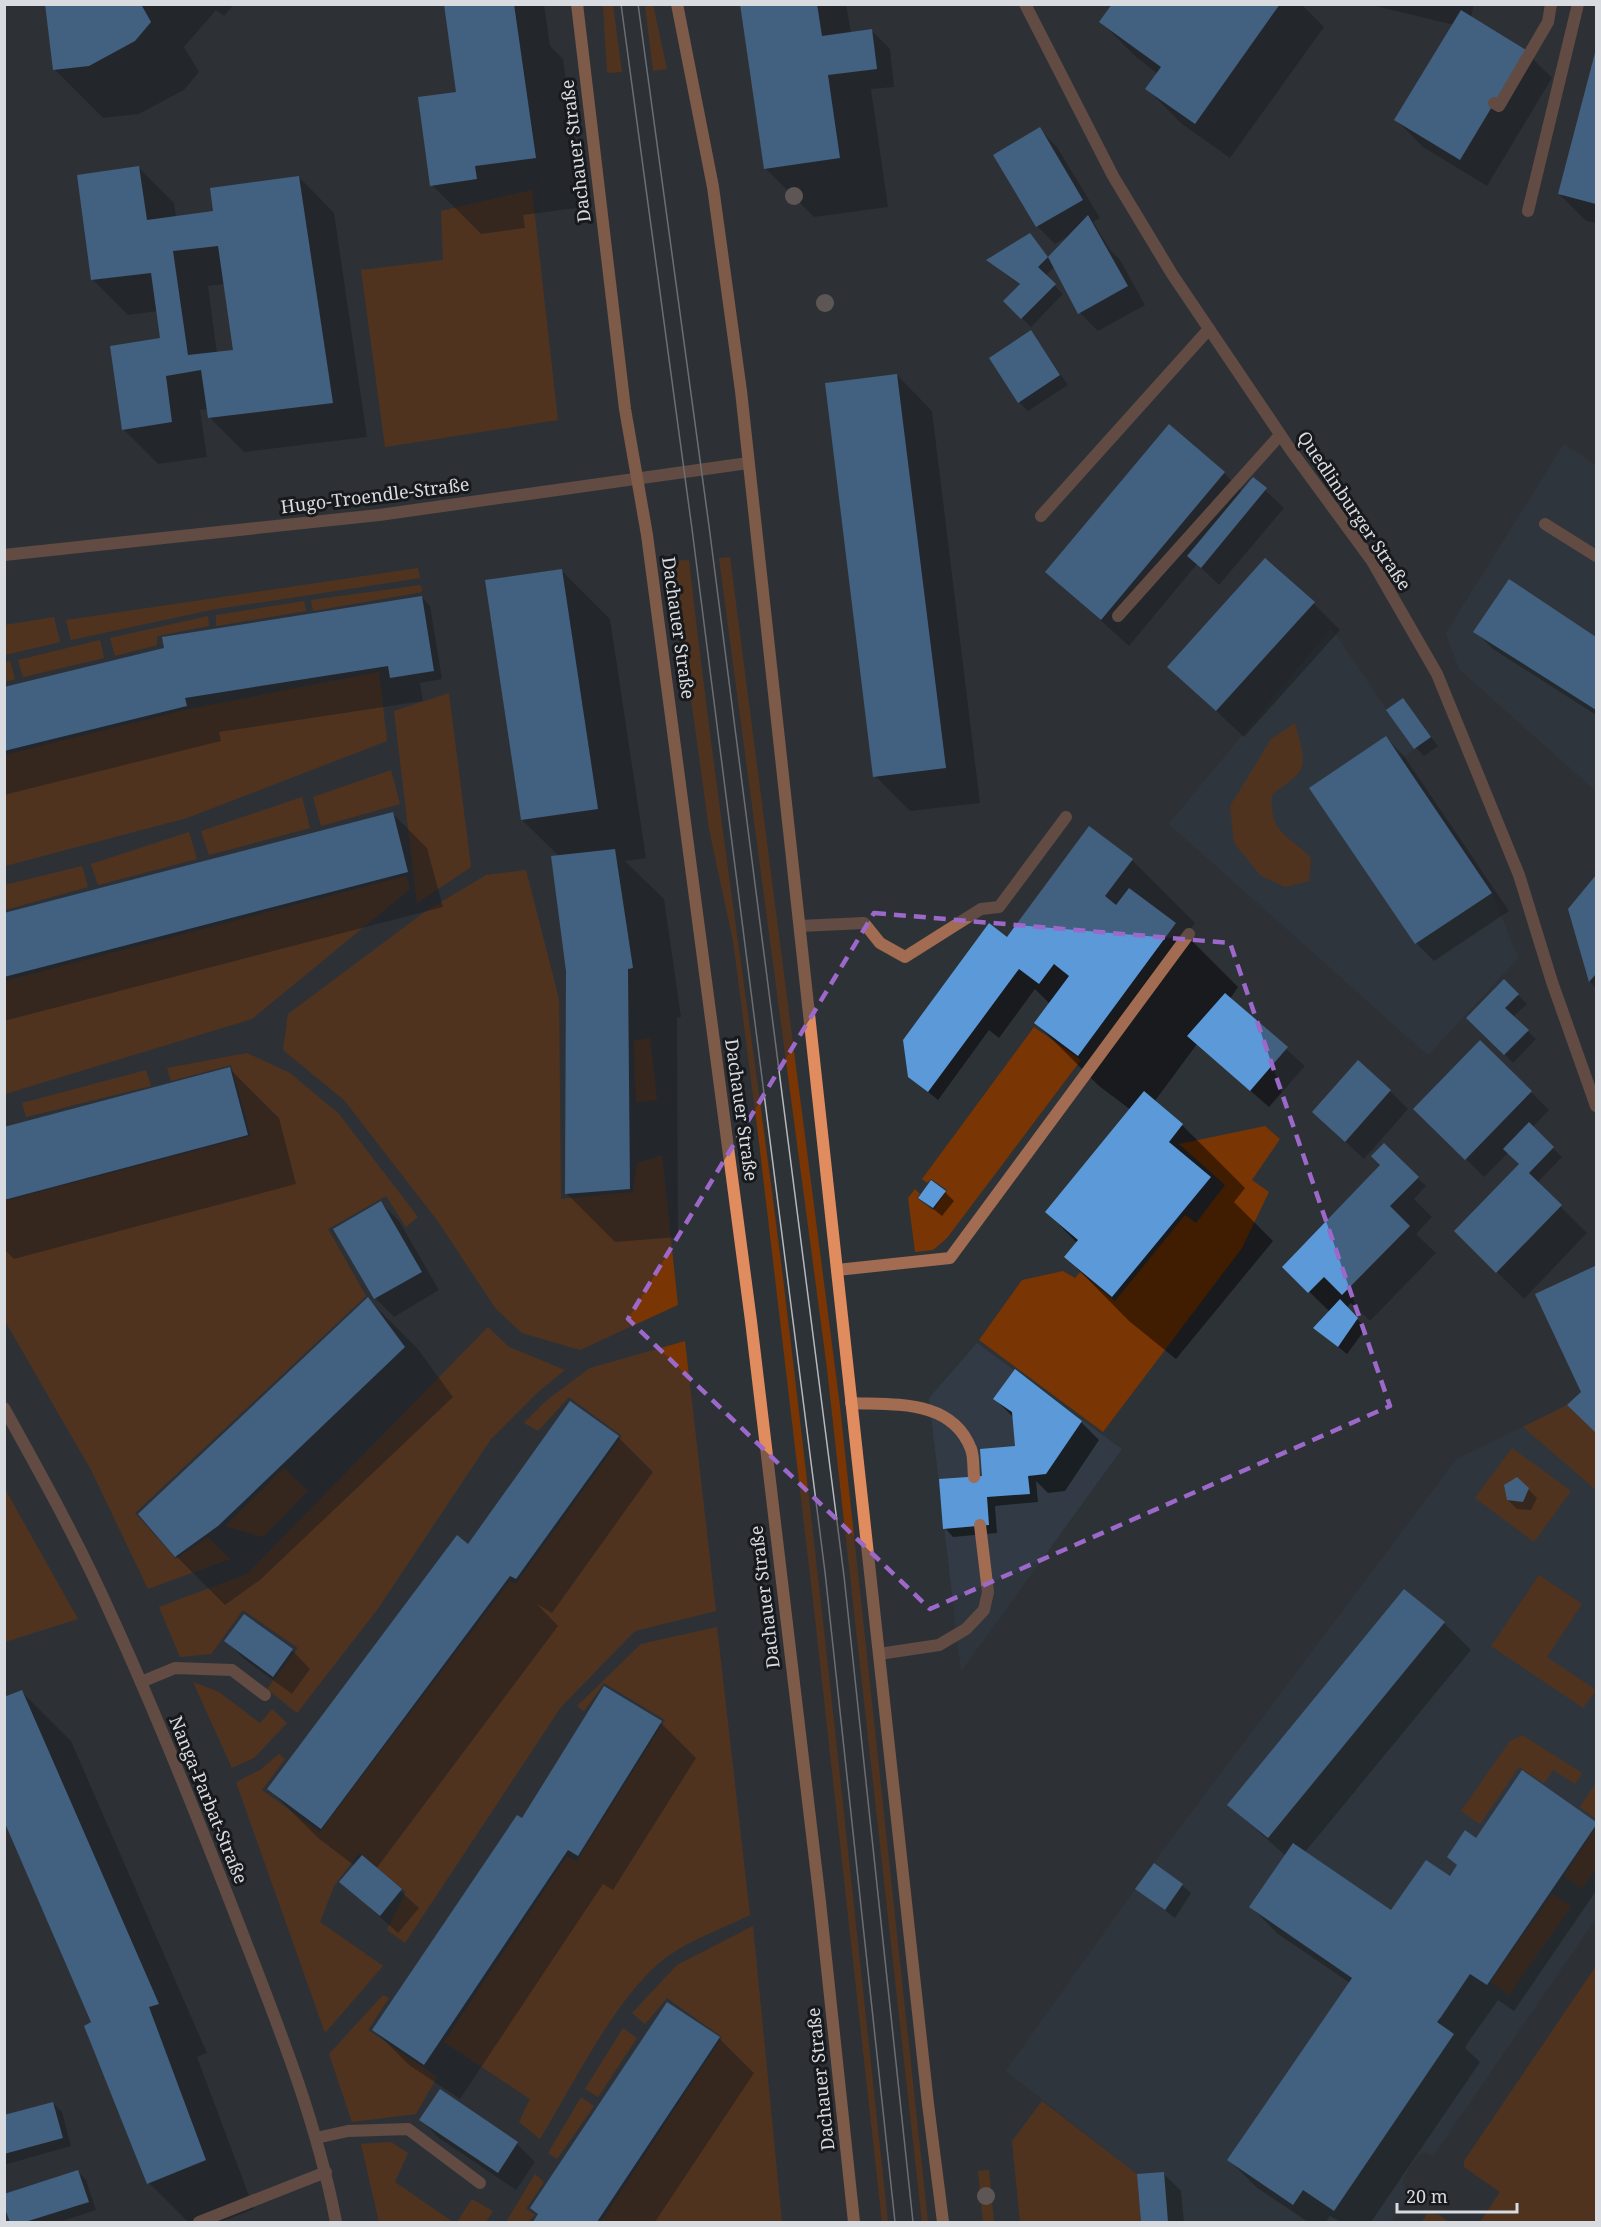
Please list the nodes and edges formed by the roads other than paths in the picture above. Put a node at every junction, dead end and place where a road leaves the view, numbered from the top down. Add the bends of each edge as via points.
1 (577, 4) edge
2 (677, 4) edge
3 (1025, 4) edge
4 (1551, 4) edge
5 (1578, 4) edge
6 (1494, 103) dead end
7 (1528, 211) dead end
8 (1209, 329) junction
9 (1280, 435) junction
10 (748, 463) junction
11 (637, 480) junction
12 (1041, 516) dead end
13 (1545, 524) dead end
14 (4, 555) edge
15 (1596, 556) edge
16 (1118, 616) dead end
17 (1066, 817) dead end
18 (800, 926) junction
19 (1189, 934) dead end
20 (1596, 1106) edge
21 (837, 1270) junction
22 (851, 1403) junction
23 (4, 1408) edge
24 (974, 1477) dead end
25 (980, 1525) dead end
26 (879, 1654) junction
27 (141, 1682) junction
28 (265, 1695) dead end
29 (316, 2138) junction
30 (326, 2172) junction
31 (480, 2183) dead end
32 (199, 2223) edge
33 (336, 2223) edge
34 (854, 2223) edge
35 (943, 2223) edge

1 - 11 main road, Dachauer Straße via 622,387
2 - 10 main road via 713,187
3 - 8 street, Quedlinburger Straße via 1113,176
4 - 6 street via 1548,22 1499,106
5 - 7 street
8 - 9 street, Quedlinburger Straße
8 - 12 street
9 - 16 street
9 - 20 street, Quedlinburger Straße via 1372,561 1437,674 1519,875
10 - 11 street, Hugo-Troendle-Straße
10 - 18 main road
11 - 14 street, Hugo-Troendle-Straße via 379,515
11 - 34 main road, Dachauer Straße via 751,1321
13 - 15 street
17 - 18 street via 999,907 981,909 905,957 880,943 864,923
18 - 21 main road
19 - 21 street via 950,1258
21 - 22 main road
22 - 24 street via 912,1405 936,1412 957,1425 971,1450
22 - 26 main road
23 - 27 street, Nanga-Parbat-Straße via 50,1490
25 - 26 street via 988,1592 984,1610 966,1629 939,1646
26 - 35 main road
27 - 28 street via 176,1668 232,1670
27 - 29 street, Nanga-Parbat-Straße via 291,2059
29 - 30 street, Nanga-Parbat-Straße
29 - 31 street via 348,2131 408,2129
30 - 32 street
30 - 33 street, Nanga-Parbat-Straße

